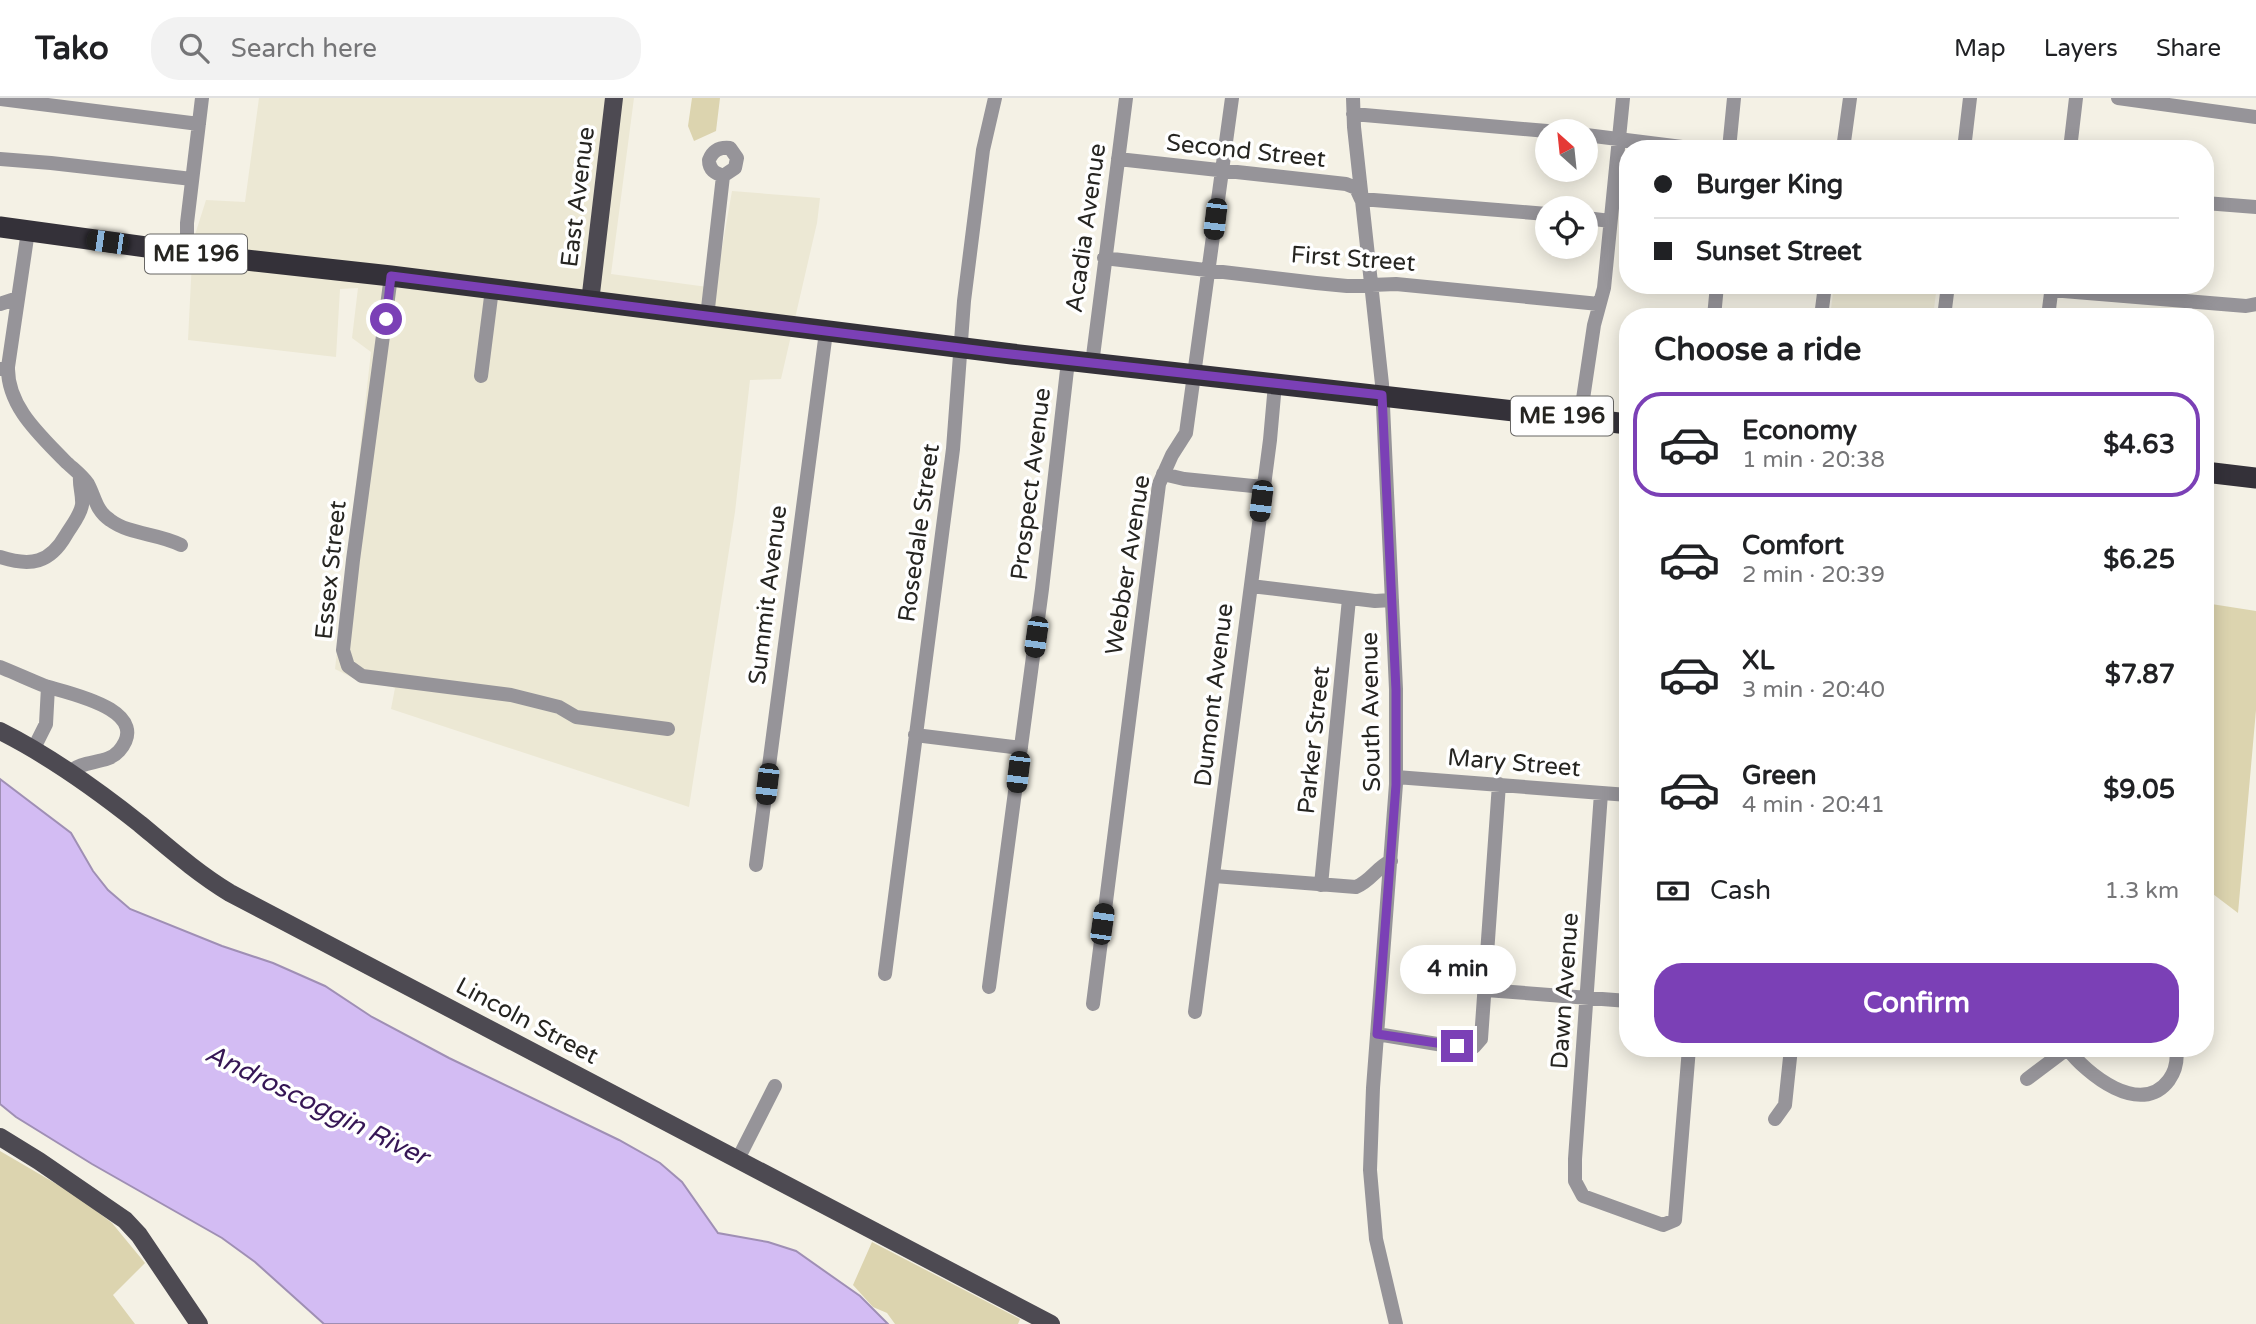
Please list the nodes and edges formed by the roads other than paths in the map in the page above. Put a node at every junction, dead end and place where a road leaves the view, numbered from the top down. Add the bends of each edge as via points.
1 (202, 98) edge
2 (614, 98) edge
3 (995, 98) edge
4 (1126, 98) edge
5 (1232, 98) edge
6 (1353, 98) edge
7 (1623, 98) edge
8 (1734, 98) edge
9 (1850, 98) edge
10 (1970, 98) edge
11 (2076, 98) edge
12 (2118, 98) edge
13 (0, 100) edge
14 (2182, 102) edge
15 (75, 103) edge
16 (1353, 114) junction
17 (2256, 117) edge
18 (199, 124) junction
19 (1535, 130) edge
20 (1598, 136) edge
21 (1619, 138) junction
22 (1633, 140) edge
23 (1730, 140) edge
24 (1844, 140) edge
25 (1965, 140) edge
26 (2071, 140) edge
27 (0, 159) edge
28 (1118, 159) junction
29 (1222, 171) junction
30 (723, 176) dead end
31 (192, 179) junction
32 (1361, 199) junction
33 (2214, 204) edge
34 (2256, 207) edge
35 (1535, 213) edge
36 (1598, 219) edge
37 (1610, 220) junction
38 (0, 227) edge
39 (28, 231) junction
40 (187, 253) junction
41 (1104, 258) junction
42 (1209, 271) junction
43 (391, 276) junction
44 (1370, 285) junction
45 (492, 289) junction
46 (2117, 294) edge
47 (18, 298) junction
48 (590, 302) junction
49 (0, 304) edge
50 (1599, 304) junction
51 (2256, 304) edge
52 (707, 317) junction
53 (826, 332) junction
54 (961, 348) junction
55 (1068, 361) junction
56 (1092, 363) junction
57 (4, 368) edge
58 (1195, 375) junction
59 (481, 376) dead end
60 (1275, 384) junction
61 (1382, 395) junction
62 (1580, 419) junction
63 (1619, 423) edge
64 (2214, 473) edge
65 (1163, 474) junction
66 (80, 475) junction
67 (2256, 478) edge
68 (1263, 486) junction
69 (181, 545) dead end
70 (0, 556) edge
71 (1251, 586) junction
72 (1349, 598) junction
73 (1392, 600) junction
74 (0, 667) edge
75 (48, 687) junction
76 (668, 729) dead end
77 (0, 731) edge
78 (915, 735) junction
79 (34, 748) junction
80 (1021, 748) junction
81 (70, 772) junction
82 (1396, 777) junction
83 (1499, 784) junction
84 (1601, 793) junction
85 (1619, 794) edge
86 (1391, 861) junction
87 (757, 865) dead end
88 (1214, 876) junction
89 (1321, 885) junction
90 (885, 974) dead end
91 (989, 987) dead end
92 (1486, 990) junction
93 (1586, 999) junction
94 (1619, 1001) edge
95 (1093, 1004) dead end
96 (1195, 1012) dead end
97 (1377, 1034) junction
98 (1688, 1057) edge
99 (1790, 1057) edge
100 (2056, 1057) edge
101 (2075, 1057) edge
102 (2176, 1057) edge
103 (2027, 1079) dead end
104 (775, 1086) dead end
105 (1775, 1119) dead end
106 (0, 1137) edge
107 (738, 1159) junction
108 (199, 1324) edge
109 (1051, 1324) edge
110 (1396, 1324) edge

1 - 18 street
2 - 48 main road, East Avenue
3 - 54 street, Rosedale Street via 983,150
4 - 28 street, Acadia Avenue
5 - 29 street, Webber Avenue
6 - 16 street, South Avenue
7 - 21 street
8 - 23 street
9 - 24 street
10 - 25 street
11 - 26 street
12 - 14 street
13 - 15 street
14 - 17 street
15 - 18 street
16 - 19 street
16 - 32 street, South Avenue
18 - 31 street
20 - 21 street
21 - 22 street
21 - 37 street
27 - 31 street
28 - 29 street, Second Street
28 - 41 street, Acadia Avenue
29 - 32 street, Second Street via 1346,184 1356,188
29 - 42 street, Webber Avenue
30 - 52 street
31 - 40 street
32 - 35 street
32 - 44 street, South Avenue
33 - 34 street
36 - 37 street
37 - 50 street
38 - 39 highway, ME 196
39 - 40 highway, ME 196
39 - 47 street
40 - 43 highway, ME 196
41 - 42 street, First Street
41 - 56 street, Acadia Avenue
42 - 44 street, First Street
42 - 58 street, Webber Avenue
43 - 45 highway, ME 196
43 - 76 street, Essex Street via 343,650 348,666 362,676 510,695 559,706 576,717
44 - 50 street, First Street
44 - 61 street, South Avenue
45 - 48 highway, ME 196
45 - 59 street
46 - 51 street
47 - 49 street
47 - 57 street
48 - 52 highway, ME 196
50 - 62 street
52 - 53 highway, ME 196
53 - 54 highway, ME 196
53 - 87 street, Summit Avenue
54 - 55 highway, ME 196
54 - 78 street, Rosedale Street via 953,449
55 - 56 highway, ME 196
55 - 80 street, Prospect Avenue
56 - 58 highway, ME 196
57 - 66 street via 26,418
58 - 60 highway, ME 196
58 - 65 street, Webber Avenue via 1186,433
60 - 61 highway, ME 196
60 - 68 street, Dumont Avenue
61 - 62 highway, ME 196
61 - 73 street, South Avenue
62 - 63 highway, ME 196
64 - 67 highway
65 - 68 street
65 - 95 street, Webber Avenue
66 - 69 street via 99,511 110,520
66 - 70 street via 80,509 52,555 36,561
68 - 71 street, Dumont Avenue
71 - 72 street
71 - 88 street, Dumont Avenue
72 - 73 street
72 - 89 street, Parker Street
73 - 82 street, South Avenue
74 - 75 street
75 - 79 street via 46,724
75 - 81 street via 97,702 117,715 126,730 114,755
77 - 79 main road, Lincoln Street
78 - 80 street
78 - 90 street, Rosedale Street
79 - 81 main road, Lincoln Street
80 - 91 street, Prospect Avenue
81 - 107 main road, Lincoln Street via 200,875 230,893
82 - 83 street, Mary Street
82 - 86 street, South Avenue
83 - 84 street, Mary Street
83 - 92 street
84 - 85 street, Mary Street
84 - 93 street, Dawn Avenue
86 - 89 street via 1356,887
86 - 97 street, South Avenue
88 - 89 street
88 - 96 street, Dumont Avenue
92 - 93 street
92 - 97 street via 1482,1039 1476,1045
93 - 94 street
93 - 98 street, Dawn Avenue via 1575,1181 1578,1190 1591,1200 1671,1224 1676,1216
97 - 110 street, South Avenue via 1371,1180 1375,1231
99 - 105 street via 1788,1091
100 - 103 street
101 - 102 street via 2117,1090 2144,1095 2167,1083
104 - 107 street
106 - 108 main road via 125,1220
107 - 109 main road, Lincoln Street

